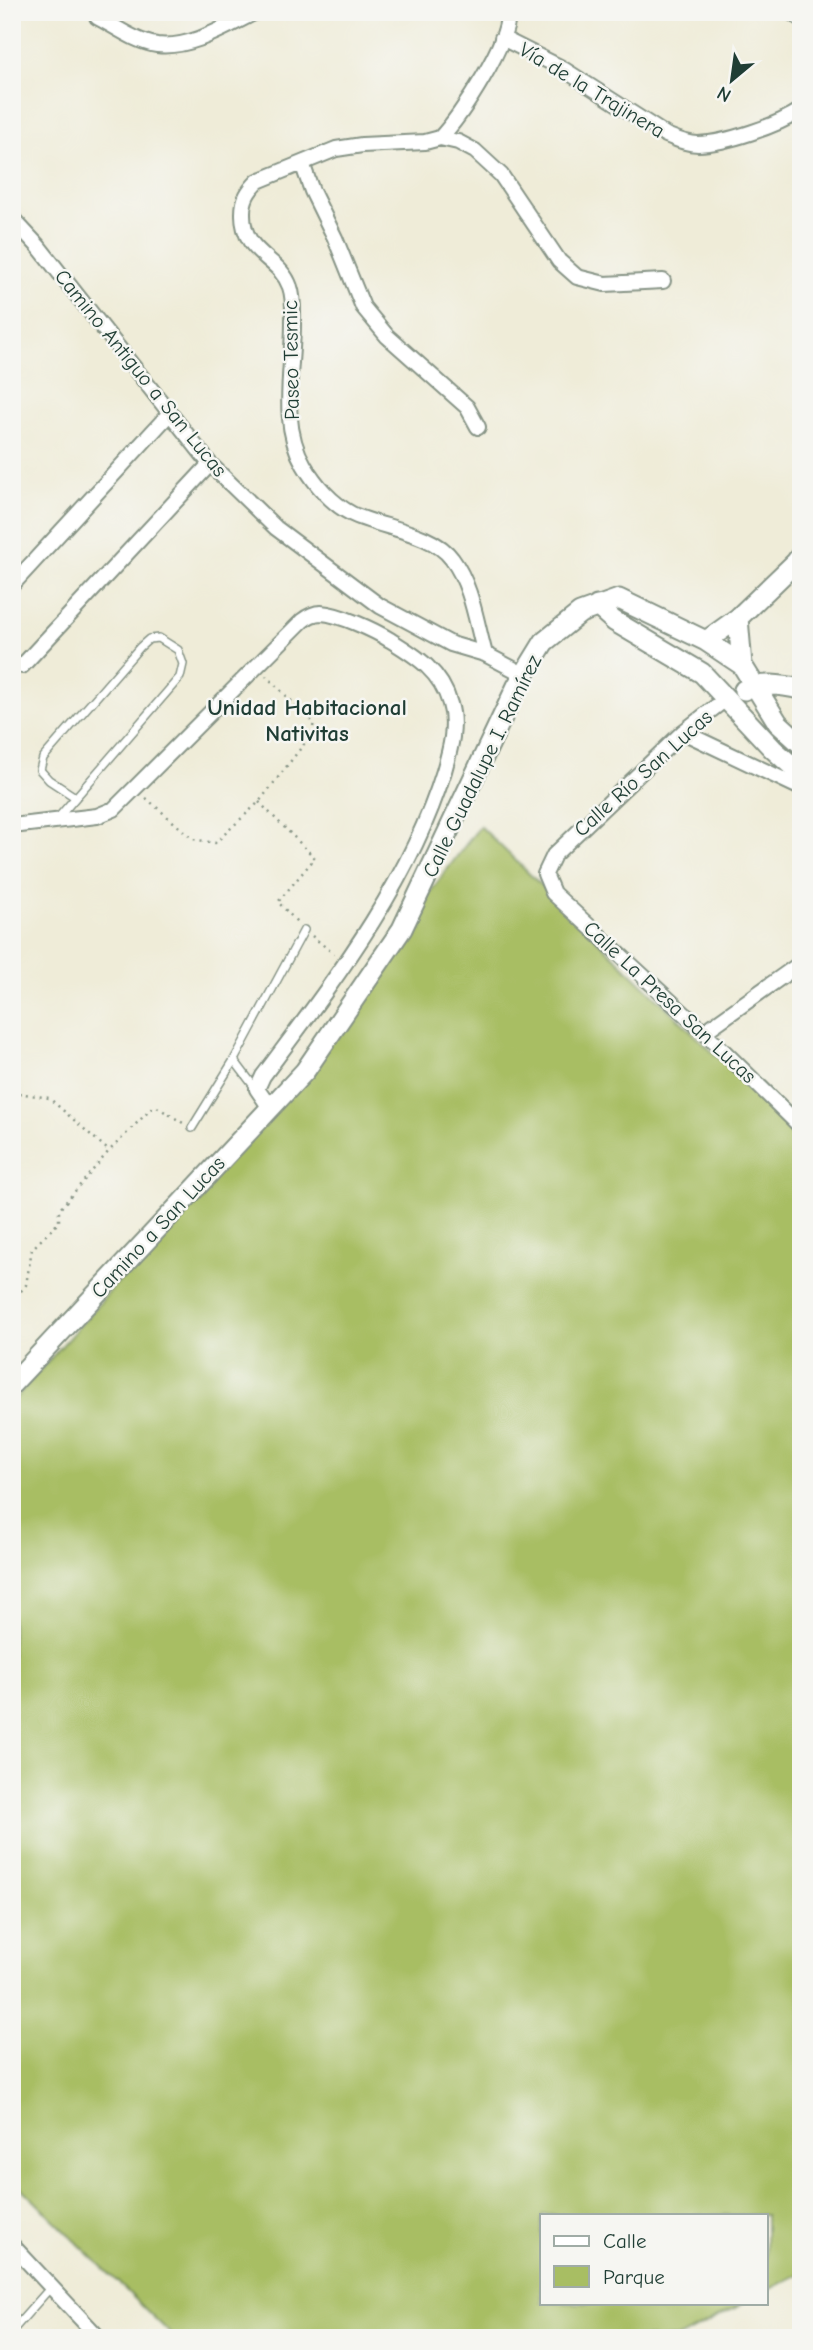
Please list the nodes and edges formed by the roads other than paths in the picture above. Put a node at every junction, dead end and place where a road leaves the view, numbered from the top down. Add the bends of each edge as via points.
1 (256, 12) edge
2 (508, 12) edge
3 (790, 12) edge
4 (97, 17) dead end
5 (801, 19) edge
6 (502, 38) junction
7 (801, 110) edge
8 (440, 138) junction
9 (302, 163) junction
10 (12, 218) edge
11 (663, 281) dead end
12 (170, 413) junction
13 (478, 427) dead end
14 (210, 464) junction
15 (801, 555) edge
16 (12, 584) edge
17 (597, 606) junction
18 (738, 618) junction
19 (677, 627) junction
20 (706, 641) junction
21 (662, 648) junction
22 (485, 654) junction
23 (741, 665) junction
24 (22, 666) dead end
25 (523, 674) junction
26 (753, 686) junction
27 (801, 689) edge
28 (727, 698) junction
29 (683, 732) junction
30 (801, 744) edge
31 (801, 774) edge
32 (801, 788) edge
33 (75, 797) junction
34 (57, 820) junction
35 (13, 825) edge
36 (545, 874) joint
37 (304, 930) road end
38 (801, 963) edge
39 (704, 1032) junction
40 (234, 1060) junction
41 (305, 1072) joint
42 (257, 1089) junction
43 (270, 1108) junction
44 (801, 1127) edge
45 (192, 1128) road end
46 (12, 1384) edge
47 (12, 2245) edge
48 (52, 2287) junction
49 (12, 2331) edge
50 (99, 2338) edge

1 - 4 street via 175,45 156,45
2 - 6 street
3 - 5 street
6 - 7 street, Vía de la Trajinera via 560,67 682,141 695,144 722,139 768,127
6 - 8 street via 465,105
8 - 9 street, Paseo Tesmic via 336,149
8 - 11 street via 475,151 501,175 559,261 577,277 605,285
9 - 13 street via 363,307 387,336 467,407
9 - 22 street, Paseo Tesmic via 250,188 243,202 243,223 258,252 290,285 289,415 302,462 316,484 350,513 439,546 452,558 466,584
10 - 12 street, Camino Antiguo a San Lucas
12 - 14 street, Camino Antiguo a San Lucas
12 - 16 street
14 - 22 street, Camino Antiguo a San Lucas via 276,528 380,606 451,644
14 - 24 street
15 - 18 street
17 - 19 street, Calle Guadalupe I. Ramírez via 619,599
17 - 21 street
17 - 25 street, Calle Guadalupe I. Ramírez via 580,613 544,642
18 - 20 street
18 - 23 street
19 - 20 street, Calle Guadalupe I. Ramírez
19 - 21 street
20 - 23 street, Calle Guadalupe I. Ramírez
21 - 28 street via 702,673
22 - 25 street, Camino Antiguo a San Lucas
23 - 26 street, Calle Guadalupe I. Ramírez
25 - 41 street, Calle Guadalupe I. Ramírez via 402,929
26 - 27 street
26 - 28 street, Calle Río San Lucas
26 - 30 street, Calle Guadalupe I. Ramírez via 778,723
28 - 29 street, Calle Río San Lucas
28 - 31 street
29 - 32 street
29 - 36 street, Calle Río San Lucas via 554,855
33 - 33 lane via 40,770 43,758 141,647 149,639 159,638 178,650 183,664 180,677
33 - 34 lane
34 - 35 street
34 - 42 street via 97,816 114,809 312,614 336,617 380,634 421,659 451,705 452,745 434,801 390,892
36 - 39 street, Calle La Presa San Lucas via 553,893
37 - 40 lane
38 - 39 street
39 - 44 street, Calle La Presa San Lucas
40 - 42 lane
40 - 45 lane
41 - 43 street, Camino a San Lucas
42 - 43 street
43 - 46 street, Camino a San Lucas
47 - 48 street
48 - 49 lane
48 - 50 street

